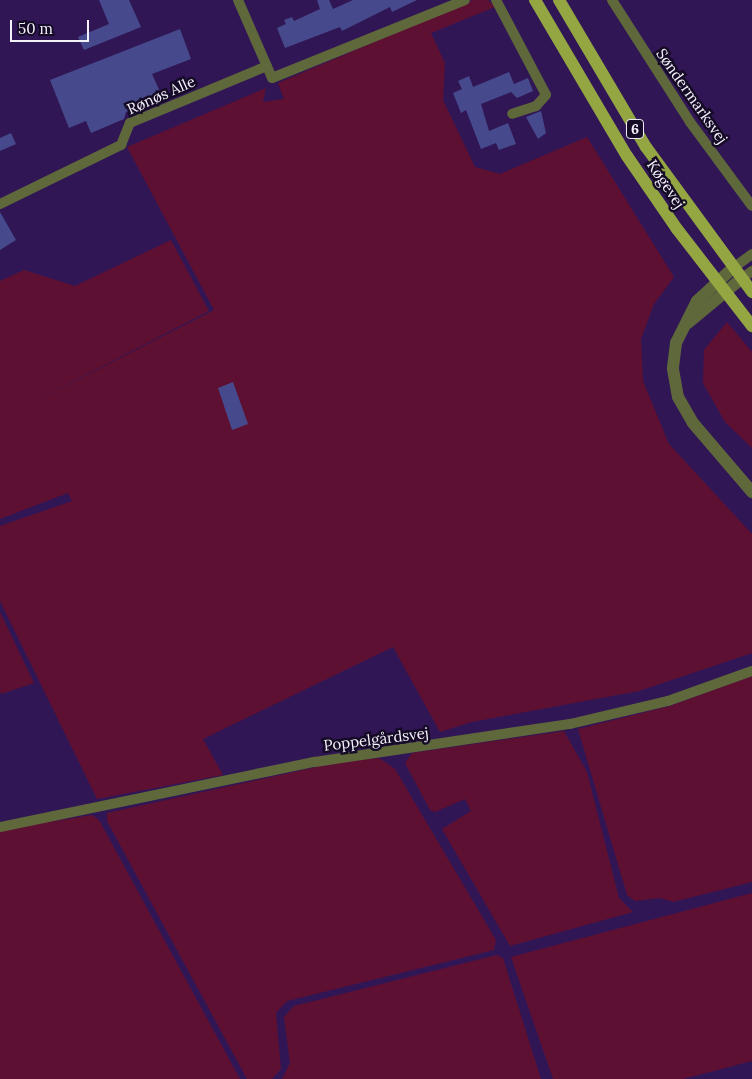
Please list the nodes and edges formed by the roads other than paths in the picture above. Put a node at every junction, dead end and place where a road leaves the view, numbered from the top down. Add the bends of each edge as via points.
1 (238, 0) edge
2 (465, 0) edge
3 (496, 0) edge
4 (535, 0) edge
5 (559, 0) edge
6 (612, 0) edge
7 (267, 66) junction
8 (512, 114) dead end
9 (0, 204) edge
10 (752, 206) edge
11 (752, 254) edge
12 (733, 268) junction
13 (752, 271) edge
14 (741, 279) junction
15 (716, 280) junction
16 (724, 291) junction
17 (752, 292) edge
18 (752, 326) edge
19 (681, 330) junction
20 (752, 492) edge
21 (752, 671) edge
22 (0, 827) edge

1 - 7 street
2 - 7 street via 272,78
3 - 8 street via 546,95 536,106
4 - 15 main road, Køgevej / 6 via 627,156
5 - 12 main road, Køgevej / 6 via 646,147
6 - 10 street, Søndermarksvej via 690,122
7 - 9 street, Rønøs Alle via 130,124 121,145
11 - 12 street
12 - 14 main road, Køgevej / 6
12 - 15 street
13 - 14 street
14 - 16 street
14 - 17 main road, Køgevej / 6
15 - 16 main road, Køgevej / 6
15 - 19 street via 697,301
16 - 18 main road, Køgevej / 6
16 - 19 street
19 - 20 street via 673,356 678,397 693,423
21 - 22 street, Poppelgårdsvej via 668,701 570,724 315,762

